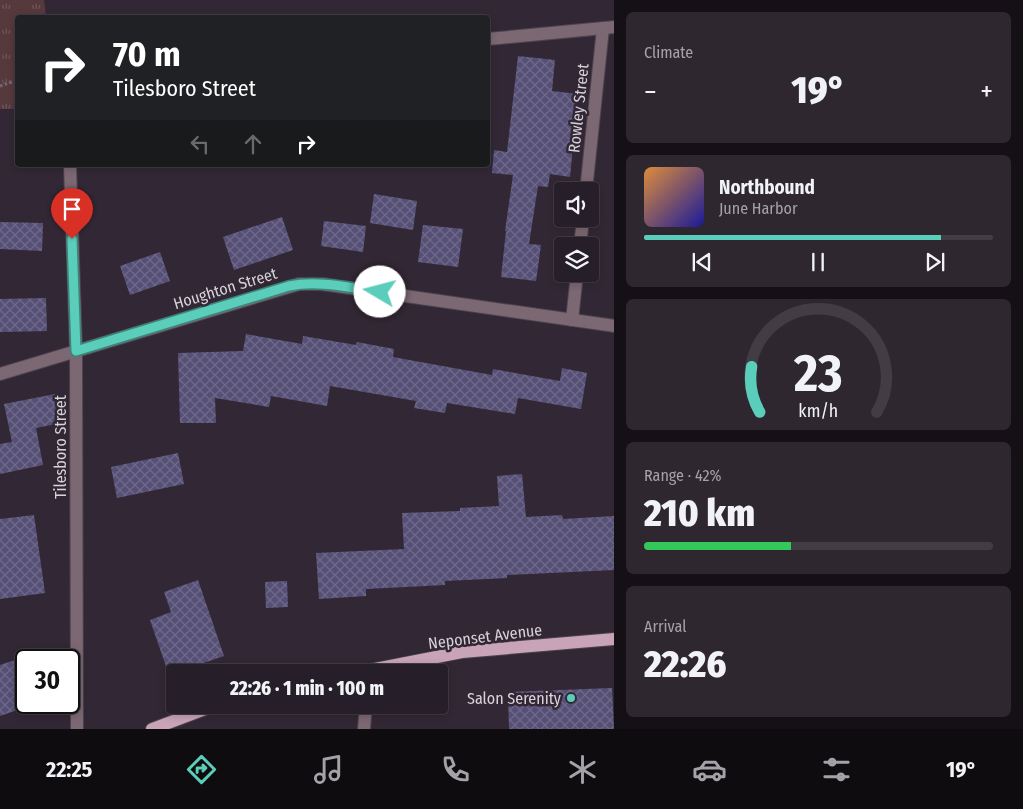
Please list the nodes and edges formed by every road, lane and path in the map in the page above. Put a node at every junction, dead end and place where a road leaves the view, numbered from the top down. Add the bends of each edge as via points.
1 (609, 27) edge
2 (490, 39) edge
3 (15, 81) edge
4 (0, 86) edge
5 (70, 167) edge
6 (587, 182) edge
7 (576, 282) edge
8 (572, 320) junction
9 (614, 326) edge
10 (76, 351) junction
11 (0, 374) edge
12 (614, 639) edge
13 (404, 664) edge
14 (192, 714) edge
15 (365, 714) edge
16 (77, 729) edge
17 (152, 729) edge
18 (364, 729) edge

1 - 2 street
1 - 6 street, Rowley Street
3 - 4 path
5 - 10 street, Tilesboro Street
7 - 8 street
8 - 9 street, Houghton Street
8 - 10 street, Houghton Street via 322,284 299,284
10 - 11 street, Houghton Street
10 - 16 street, Tilesboro Street
12 - 13 main road, Neponset Avenue via 462,652
14 - 17 main road
15 - 18 street

